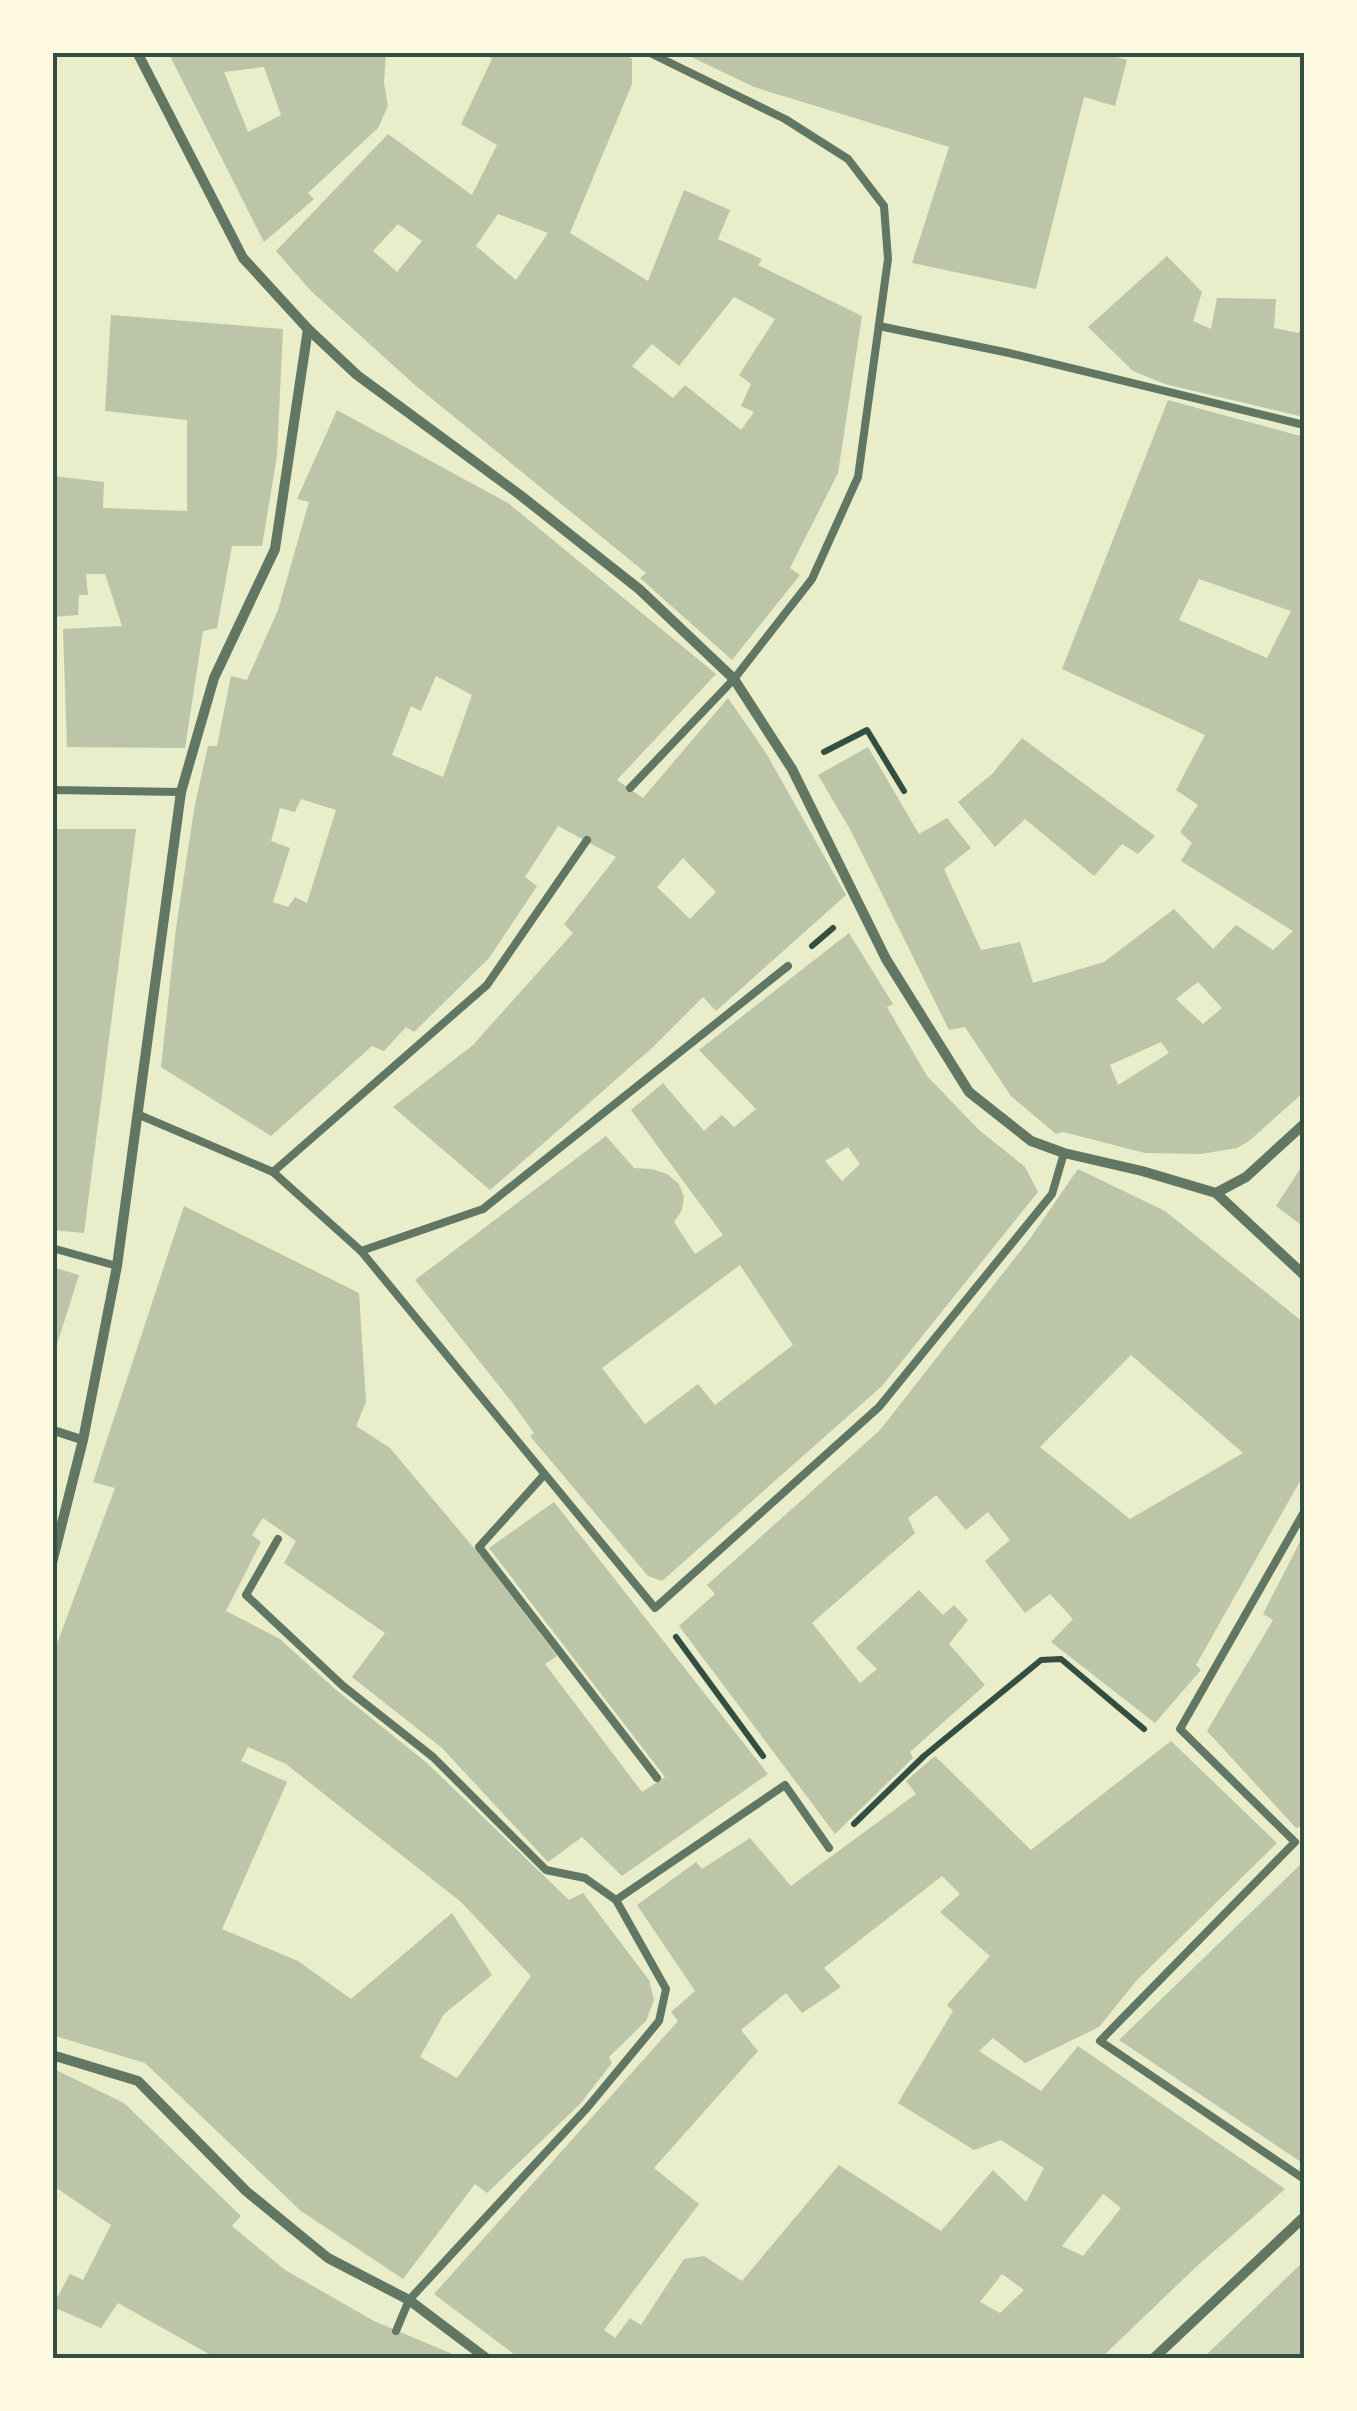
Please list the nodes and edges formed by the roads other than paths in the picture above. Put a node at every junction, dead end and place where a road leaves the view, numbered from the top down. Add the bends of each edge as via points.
1 (138, 52) edge
2 (648, 52) edge
3 (879, 326) junction
4 (308, 328) junction
5 (1304, 426) edge
6 (734, 679) junction
7 (630, 788) dead end
8 (52, 790) edge
9 (181, 792) junction
10 (588, 840) dead end
11 (788, 966) road end
12 (138, 1114) junction
13 (1304, 1124) edge
14 (1064, 1153) junction
15 (273, 1172) junction
16 (1216, 1193) junction
17 (52, 1248) edge
18 (361, 1252) junction
19 (118, 1266) junction
20 (1304, 1275) edge
21 (52, 1430) edge
22 (84, 1440) junction
23 (544, 1476) junction
24 (1304, 1512) edge
25 (278, 1540) dead end
26 (52, 1562) edge
27 (657, 1778) dead end
28 (698, 1828) dead end
29 (707, 1838) junction
30 (829, 1848) road end
31 (616, 1900) junction
32 (52, 2055) edge
33 (1304, 2179) edge
34 (1304, 2217) edge
35 (409, 2300) junction
36 (396, 2331) dead end
37 (486, 2358) edge
38 (1154, 2358) edge

1 - 4 street via 243,258
2 - 3 lane via 785,119 848,159 884,206 888,259
3 - 5 lane
3 - 6 lane via 858,477 812,579
4 - 6 street via 357,375 638,589
4 - 9 street via 275,548 214,678
6 - 7 lane
6 - 14 street via 792,769 886,960 969,1092 1031,1141
8 - 9 lane
9 - 12 street
10 - 15 lane via 487,985
11 - 18 lane via 483,1209
12 - 15 lane
12 - 19 street
13 - 16 street via 1246,1176
14 - 16 street
14 - 23 lane via 1052,1194 879,1407 655,1608
15 - 18 lane
16 - 20 street
17 - 19 lane
18 - 23 lane
19 - 22 street
21 - 22 street
22 - 26 street
23 - 27 lane via 479,1547
24 - 33 lane via 1180,1729 1295,1842 1100,2041
25 - 31 lane via 246,1595 432,1757 546,1870 585,1878
28 - 29 lane
29 - 30 lane via 785,1785
29 - 31 lane
31 - 35 lane via 666,1988 660,2022
32 - 35 street via 138,2081 246,2191 328,2258
34 - 38 street
35 - 36 lane
35 - 37 street

